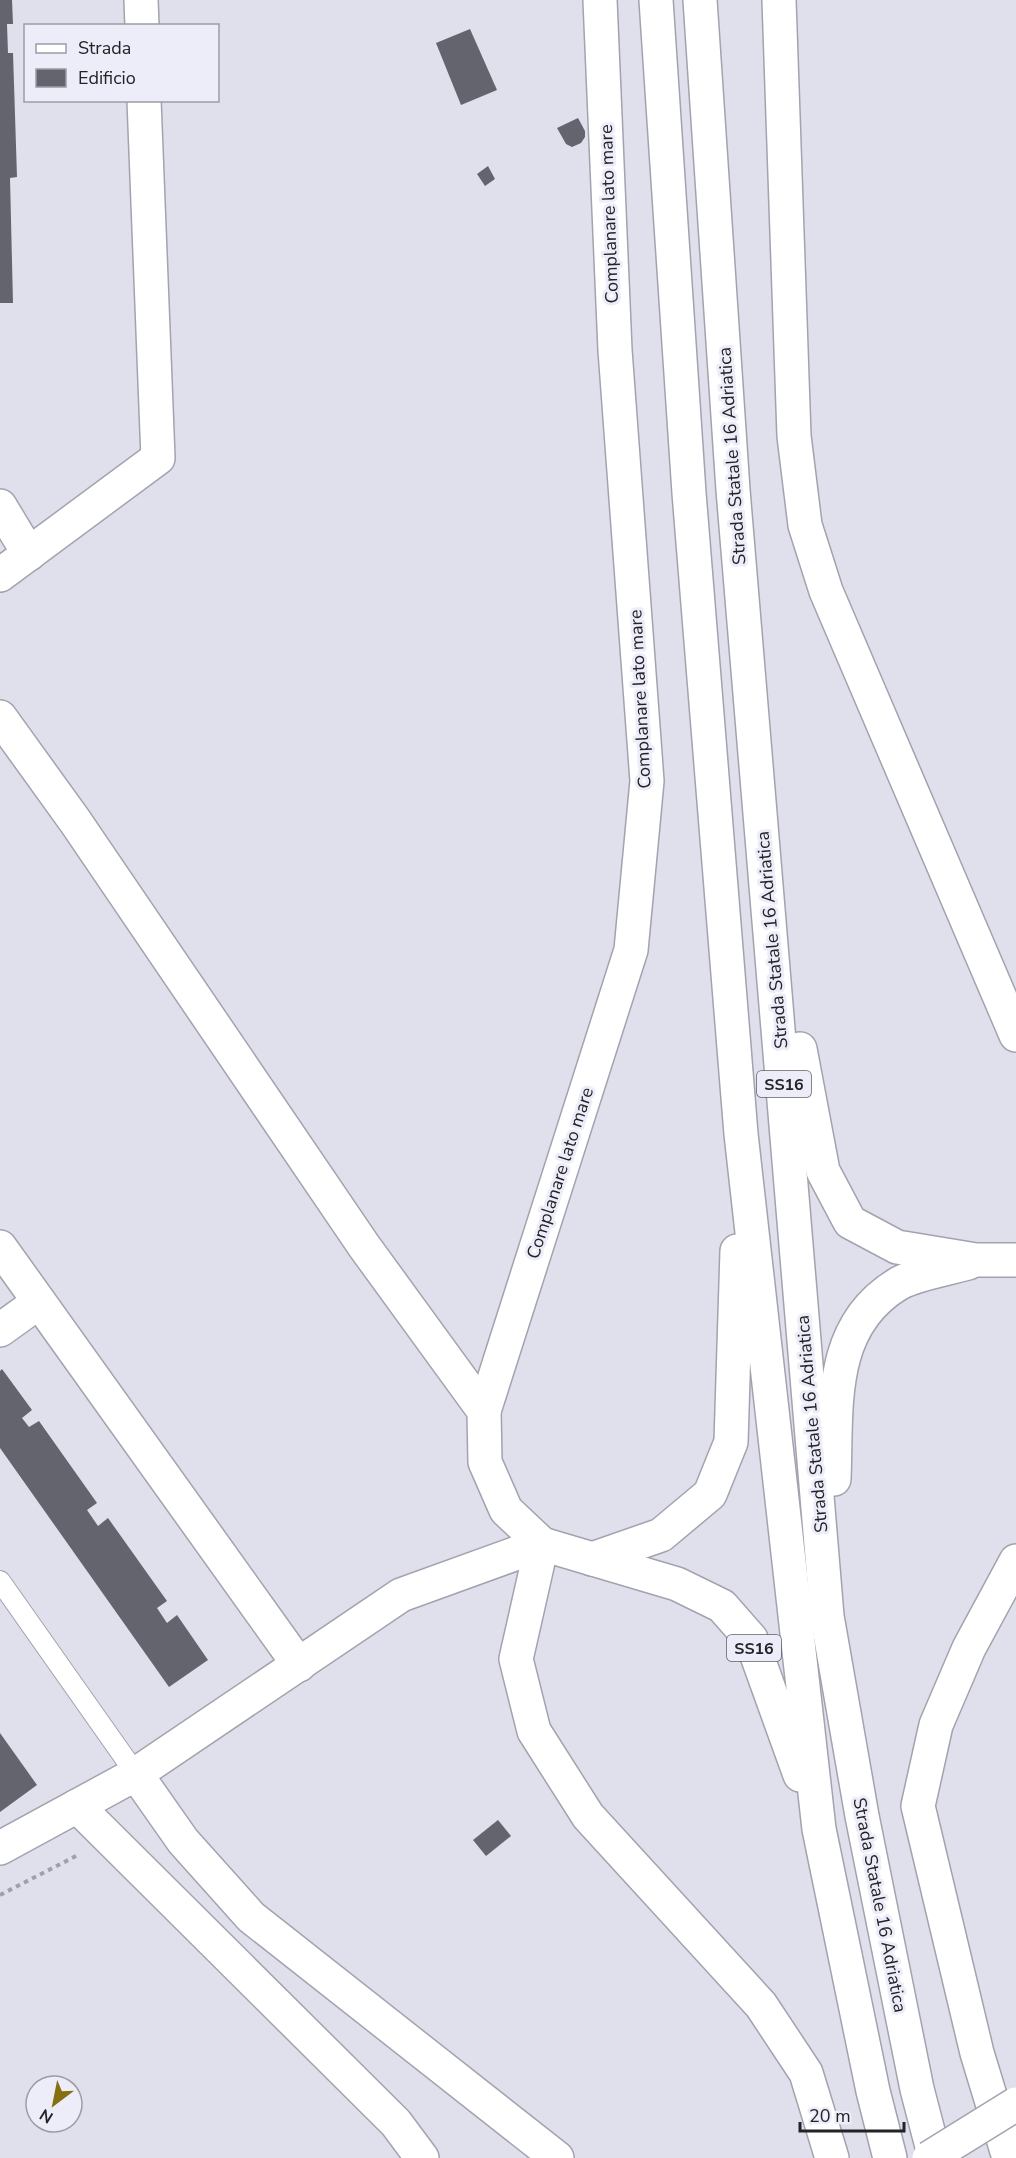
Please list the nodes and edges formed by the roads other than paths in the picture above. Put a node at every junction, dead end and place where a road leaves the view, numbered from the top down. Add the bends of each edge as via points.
1 (141, 0) edge
2 (600, 0) edge
3 (656, 0) edge
4 (700, 0) edge
5 (779, 0) edge
6 (141, 24) edge
7 (144, 102) edge
8 (0, 506) edge
9 (29, 554) junction
10 (0, 575) edge
11 (0, 717) edge
12 (767, 873) junction
13 (1016, 1035) edge
14 (741, 1134) junction
15 (0, 1247) edge
16 (976, 1260) junction
17 (1016, 1260) edge
18 (39, 1302) junction
19 (0, 1330) edge
20 (484, 1411) junction
21 (542, 1544) junction
22 (592, 1559) junction
23 (1016, 1561) edge
24 (0, 1581) edge
25 (827, 1616) junction
26 (299, 1665) junction
27 (136, 1774) junction
28 (76, 1806) junction
29 (819, 1829) junction
30 (0, 1848) edge
31 (1016, 2104) edge
32 (422, 2158) edge
33 (557, 2158) edge
34 (832, 2158) edge
35 (890, 2158) edge
36 (929, 2158) edge
37 (935, 2158) edge
38 (1009, 2158) edge

1 - 6 main road
2 - 20 main road, Complanare lato mare via 615,350 647,781 631,950
3 - 14 main road, Strada Statale 16 Adriatica / SS16 via 689,493
4 - 12 main road, Strada Statale 16 Adriatica / SS16 via 733,490
5 - 13 main road via 794,436 805,525 826,591
7 - 9 main road via 158,458
8 - 9 main road
9 - 10 main road
11 - 20 main road via 75,820 364,1246
12 - 16 main road, SS16 via 823,1171 850,1222 897,1247
12 - 25 main road, Strada Statale 16 Adriatica / SS16
14 - 22 main road, SS16 via 731,1442 710,1494 661,1535
14 - 29 main road, Strada Statale 16 Adriatica / SS16
15 - 18 main road
16 - 17 main road, SS16
16 - 25 main road, SS16 via 898,1283 859,1318 839,1366
18 - 19 main road
18 - 26 main road
20 - 21 main road, Complanare lato mare via 485,1462 506,1510
21 - 22 main road, SS16
21 - 26 main road via 401,1595
21 - 34 main road via 516,1659 534,1731 588,1816 761,2005 806,2073
22 - 29 main road, SS16 via 677,1584 722,1606 751,1639
23 - 38 main road via 969,1648 936,1725 918,1806 977,2054
24 - 27 lane
25 - 37 main road, Strada Statale 16 Adriatica / SS16 via 862,1816 917,2089
26 - 27 main road
27 - 28 main road
27 - 33 main road via 183,1841 251,1917
28 - 30 main road
28 - 32 main road via 396,2123
29 - 35 main road, Strada Statale 16 Adriatica / SS16
31 - 36 main road, bridge

